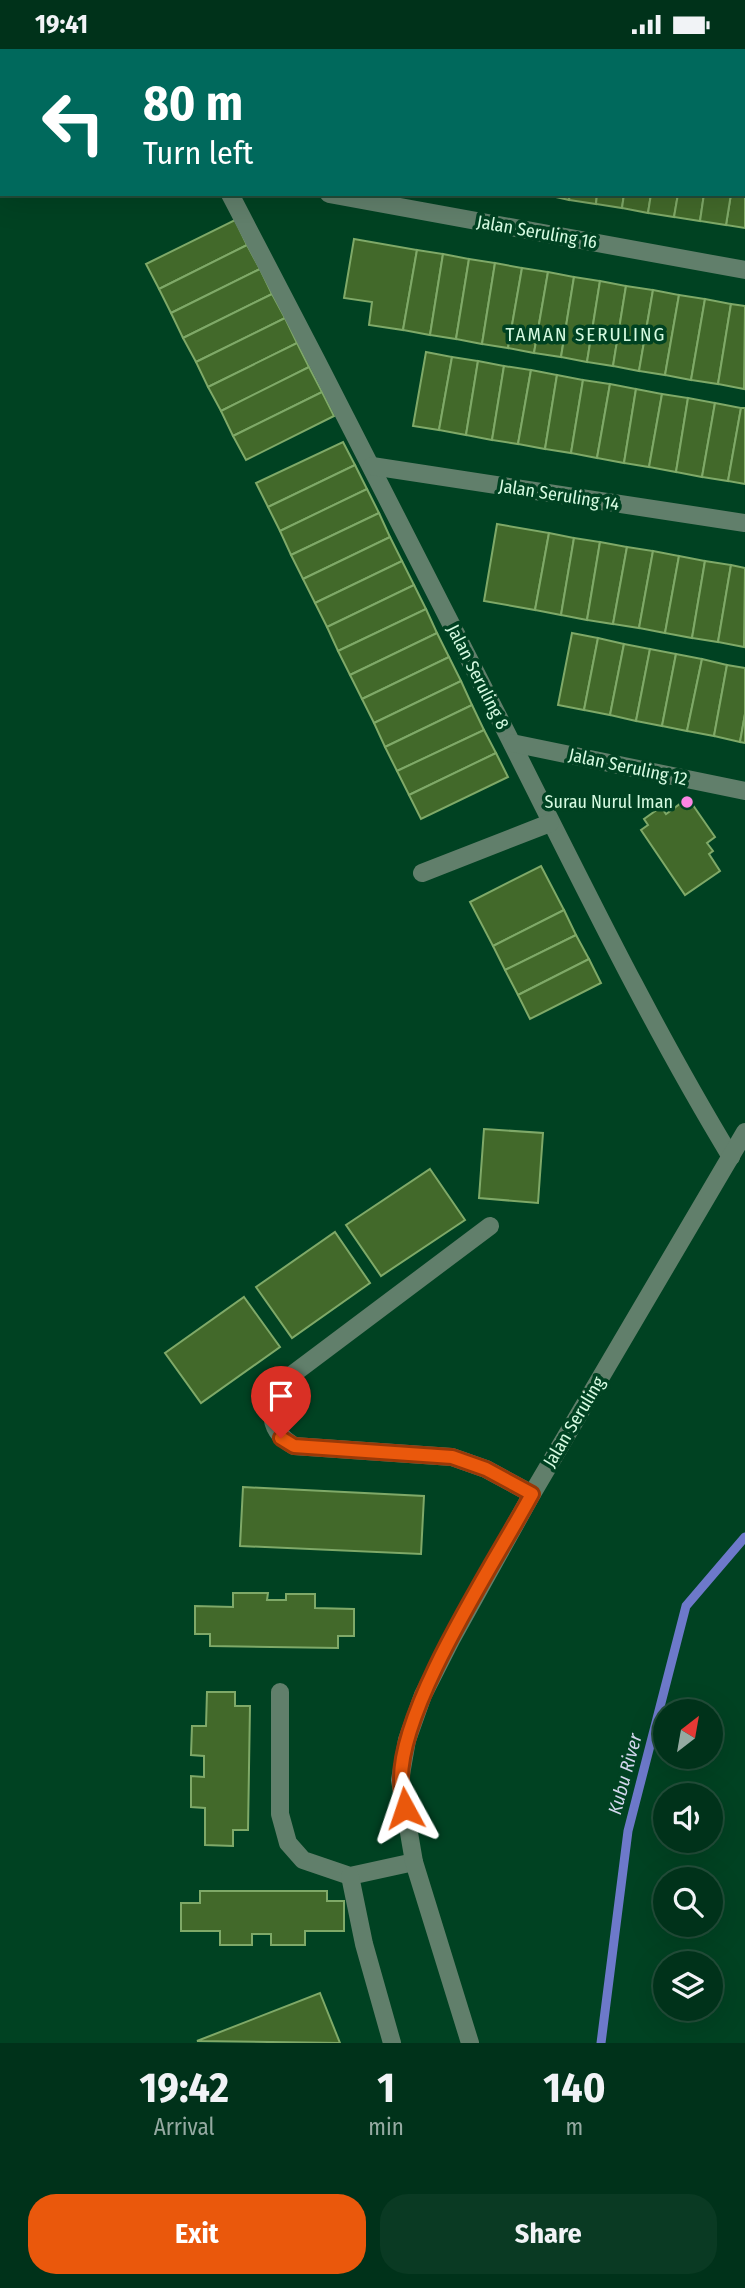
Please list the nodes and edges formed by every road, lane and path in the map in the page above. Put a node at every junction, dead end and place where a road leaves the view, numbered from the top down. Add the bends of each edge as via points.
1 (231, 196) edge
2 (340, 196) edge
3 (745, 270) edge
4 (372, 466) junction
5 (745, 523) edge
6 (512, 743) junction
7 (745, 792) edge
8 (550, 823) junction
9 (422, 873) dead end
10 (745, 1132) edge
11 (731, 1157) junction
12 (490, 1226) dead end
13 (532, 1494) junction
14 (280, 1692) dead end
15 (414, 1862) junction
16 (350, 1876) junction
17 (392, 2043) edge
18 (470, 2043) edge

1 - 4 street, Jalan Seruling 8
2 - 3 street, Jalan Seruling 16
4 - 5 street, Jalan Seruling 14
4 - 6 street, Jalan Seruling 8
6 - 7 street, Jalan Seruling 12
6 - 8 street, Jalan Seruling 8
8 - 9 street
8 - 11 street, Jalan Seruling 8 via 679,1070
10 - 11 street, Jalan Seruling
11 - 13 street, Jalan Seruling
12 - 13 street via 281,1383 271,1402 271,1420 281,1438 294,1446 452,1457
13 - 15 street, Jalan Seruling via 451,1640 407,1739 400,1780
14 - 16 street via 280,1814 288,1843 303,1860
15 - 16 street
15 - 18 street, Jalan Seruling
16 - 17 street

